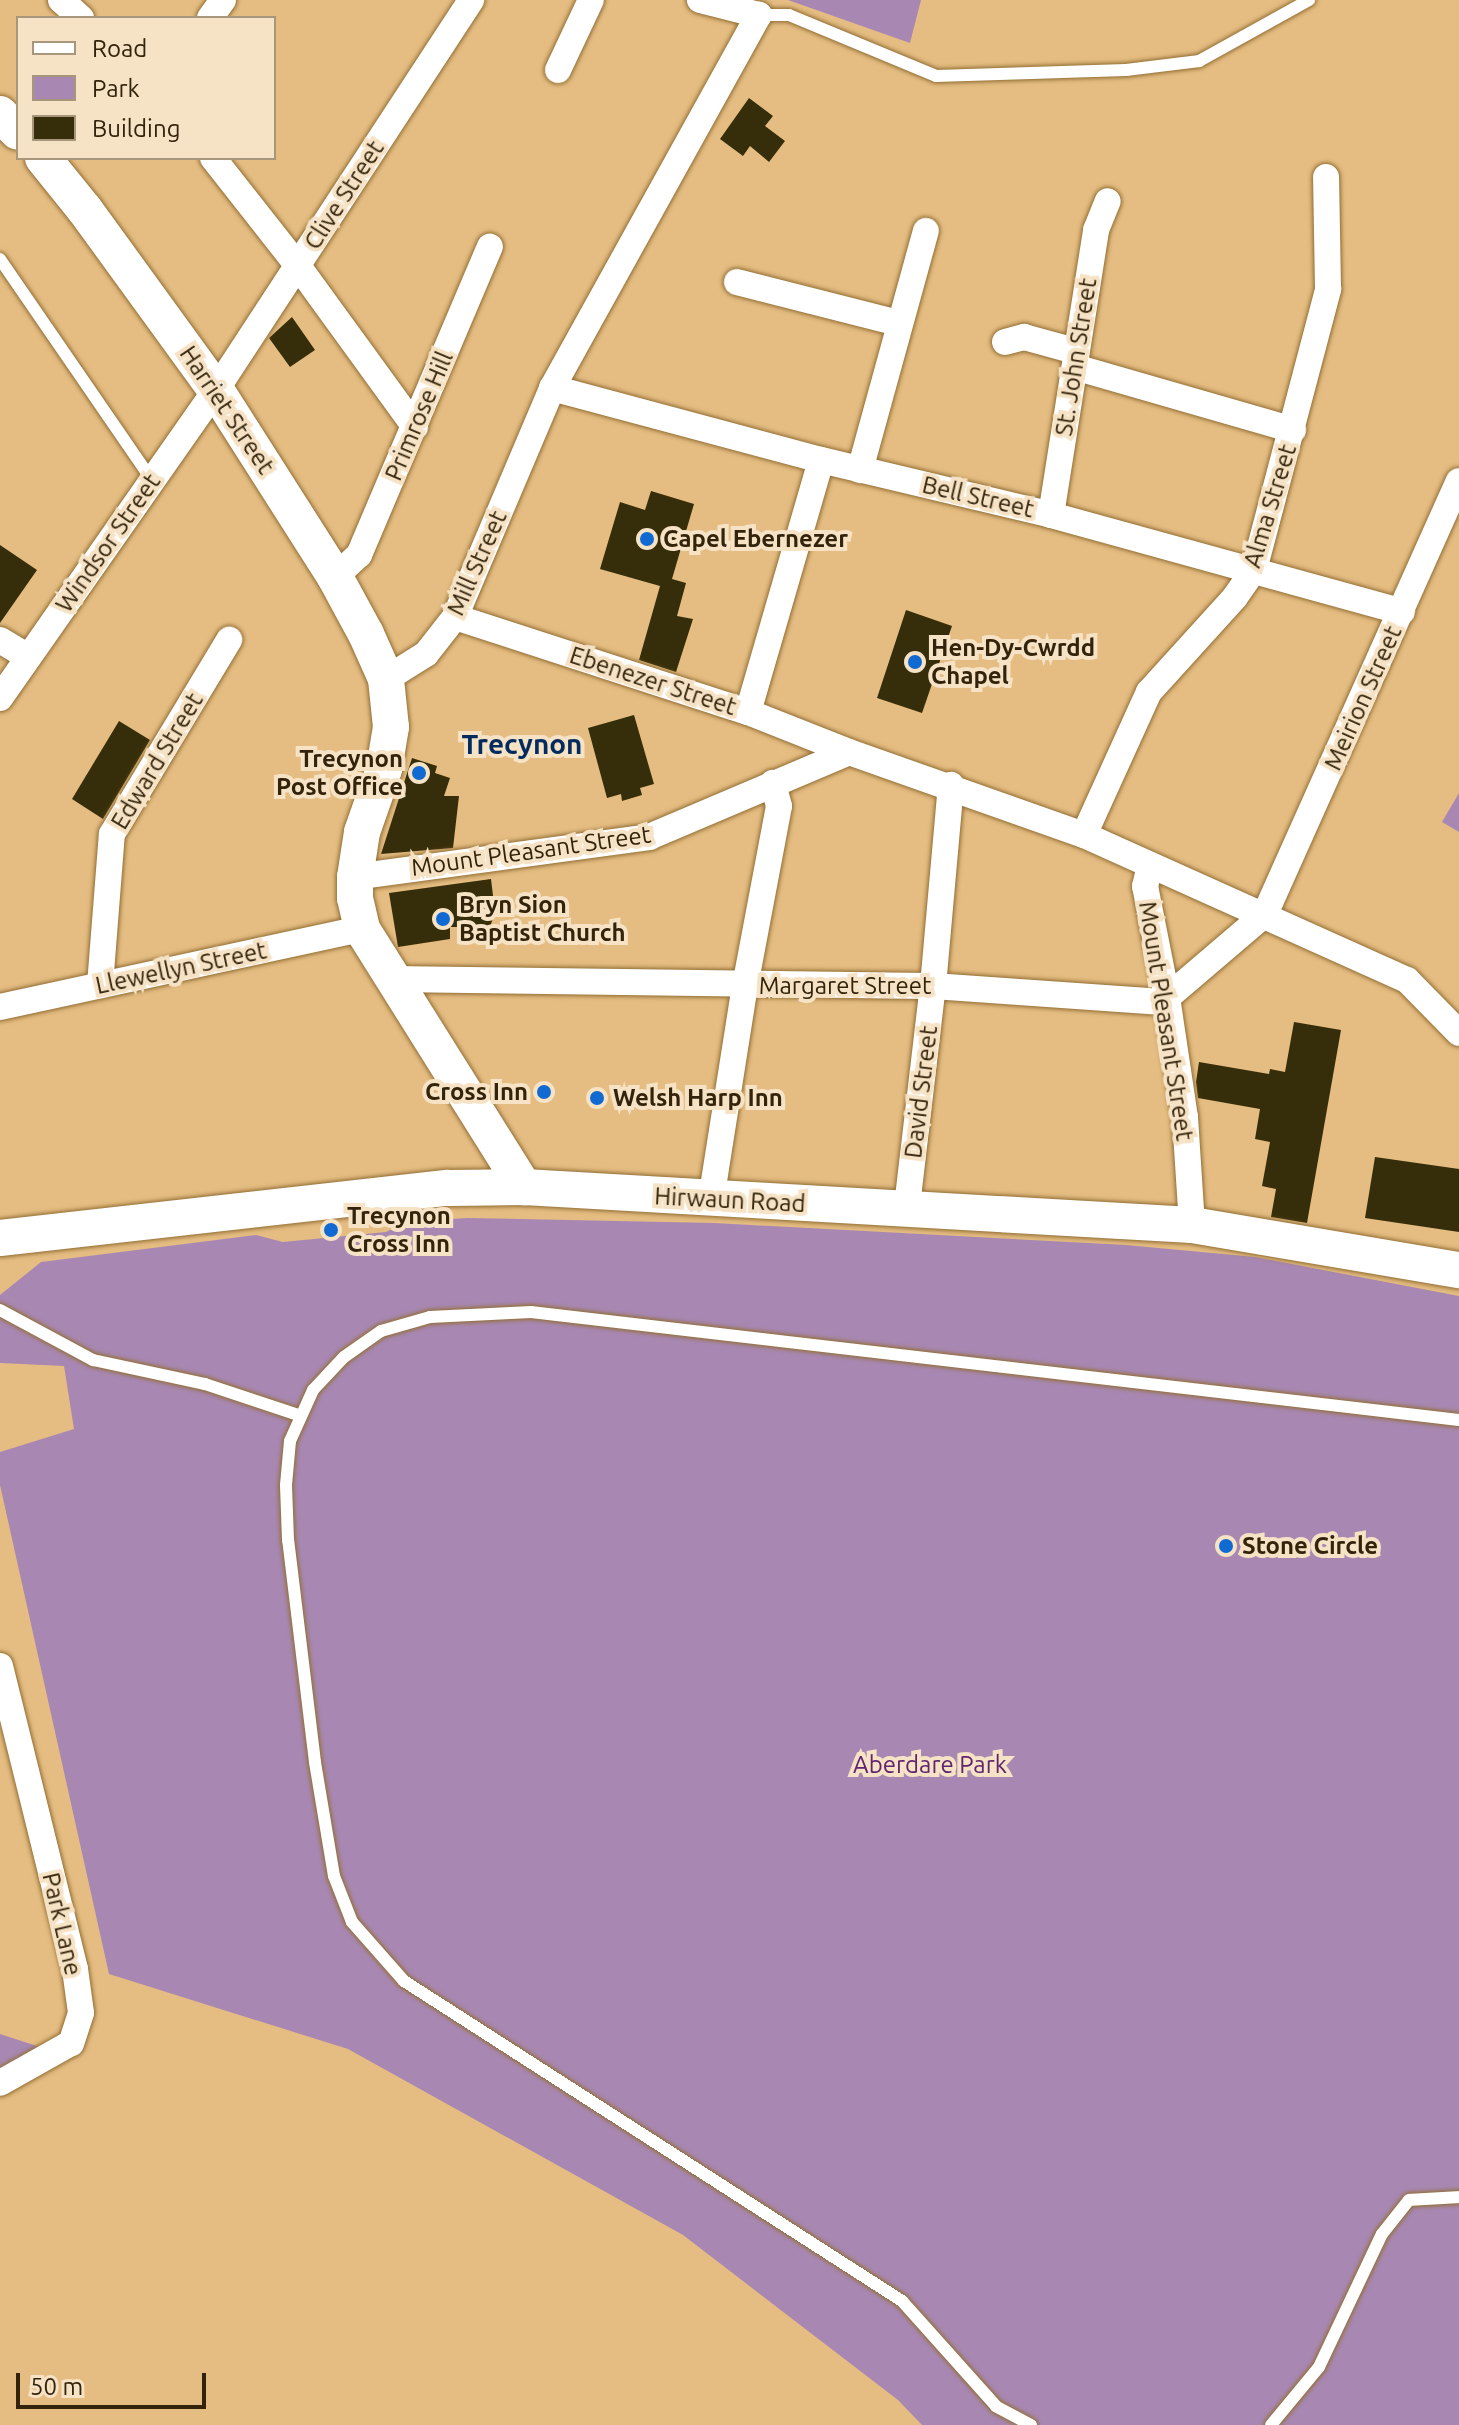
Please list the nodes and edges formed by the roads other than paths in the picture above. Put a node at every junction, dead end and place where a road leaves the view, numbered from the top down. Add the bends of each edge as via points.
1 (61, 0) edge
2 (471, 0) edge
3 (591, 0) edge
4 (700, 0) edge
5 (1309, 0) edge
6 (759, 15) junction
7 (79, 16) edge
8 (558, 70) dead end
9 (0, 114) edge
10 (16, 130) edge
11 (45, 160) edge
12 (215, 160) edge
13 (1326, 177) dead end
14 (1108, 201) dead end
15 (926, 231) dead end
16 (490, 247) dead end
17 (0, 259) edge
18 (298, 266) junction
19 (737, 282) dead end
20 (898, 323) junction
21 (1005, 342) dead end
22 (1075, 359) junction
23 (552, 388) junction
24 (216, 390) junction
25 (415, 427) junction
26 (1293, 430) junction
27 (821, 460) junction
28 (860, 470) junction
29 (152, 480) junction
30 (1459, 481) edge
31 (1051, 515) junction
32 (1254, 570) junction
33 (335, 577) junction
34 (1402, 612) junction
35 (455, 617) junction
36 (0, 640) edge
37 (229, 640) dead end
38 (28, 657) junction
39 (386, 679) junction
40 (0, 698) edge
41 (748, 712) junction
42 (849, 752) junction
43 (773, 783) junction
44 (951, 785) junction
45 (1084, 835) junction
46 (1150, 865) junction
47 (355, 877) junction
48 (1265, 914) junction
49 (362, 929) junction
50 (392, 979) junction
51 (100, 985) junction
52 (745, 986) junction
53 (933, 986) junction
54 (1167, 997) junction
55 (0, 1007) edge
56 (1459, 1033) edge
57 (524, 1187) junction
58 (711, 1200) junction
59 (907, 1206) junction
60 (1192, 1225) junction
61 (0, 1238) edge
62 (1459, 1270) edge
63 (0, 1310) edge
64 (301, 1416) junction
65 (1459, 1420) edge
66 (0, 1666) edge
67 (7, 1726) edge
68 (0, 2083) edge
69 (1459, 2197) edge
70 (1031, 2425) edge
71 (1271, 2425) edge

1 - 7 street
2 - 18 street, Clive Street
3 - 8 street
4 - 6 street
5 - 6 lane via 1199,61 1126,70 936,76 789,15
6 - 23 street, Mill Street
9 - 10 main road
11 - 24 main road, Harriet Street
12 - 18 street
13 - 26 street, Alma Street via 1328,289
14 - 22 street, St. John Street via 1096,230
15 - 20 street
16 - 25 street, Primrose Hill
17 - 29 lane
18 - 24 street, Clive Street
18 - 25 street
19 - 20 street
20 - 28 street
21 - 22 street via 1024,337
22 - 26 street
22 - 31 street, St. John Street
23 - 27 street, Bell Street
23 - 35 street, Mill Street
24 - 29 street, Windsor Street
24 - 33 main road, Harriet Street
25 - 33 street, Primrose Hill via 359,555
26 - 32 street, Alma Street
27 - 28 street, Bell Street
27 - 41 street
28 - 31 street, Bell Street
29 - 38 street, Windsor Street
30 - 34 street, Meirion Street
31 - 32 street, Bell Street
32 - 34 street, Bell Street
32 - 45 street, Alma Street via 1149,692
33 - 39 main road, Harriet Street
34 - 48 street, Meirion Street
35 - 39 street, Mill Street via 426,654
35 - 41 street, Ebenezer Street
36 - 38 street
37 - 51 street, Edward Street via 112,834
38 - 40 street, Windsor Street
39 - 47 main road via 389,741 362,832
41 - 42 street, Ebenezer Street
42 - 43 street, Mount Pleasant Street
42 - 44 street, Mount Pleasant Street
43 - 47 street, Mount Pleasant Street via 649,837
43 - 52 street via 779,806
44 - 45 street, Mount Pleasant Street
44 - 53 street, David Street
45 - 46 street, Mount Pleasant Street
46 - 48 street, Mount Pleasant Street
46 - 54 street, Mount Pleasant Street via 1146,894
47 - 49 main road
48 - 54 street
48 - 56 street, Mount Pleasant Street via 1407,980
49 - 50 main road
49 - 51 street, Llewellyn Street
50 - 52 street, Margaret Street
50 - 57 main road
51 - 55 street, Llewellyn Street
52 - 53 street, Margaret Street
52 - 58 street
53 - 54 street, Margaret Street via 1162,1002
53 - 59 street, David Street
54 - 60 street, Mount Pleasant Street via 1185,1117
57 - 58 main road, Hirwaun Road
57 - 61 main road, Hirwaun Road via 448,1188
58 - 59 main road, Hirwaun Road
59 - 60 main road, Hirwaun Road
60 - 62 main road, Hirwaun Road
63 - 64 lane via 93,1360 205,1384
64 - 65 lane via 313,1390 344,1357 381,1331 430,1317 531,1312
64 - 70 lane via 290,1441 288,1540 334,1876 352,1922 404,1981 902,2301 996,2406
66 - 67 street, Park Lane
67 - 68 street, Park Lane via 75,1969 81,2013 71,2043
69 - 71 lane via 1409,2200 1382,2234 1319,2367

